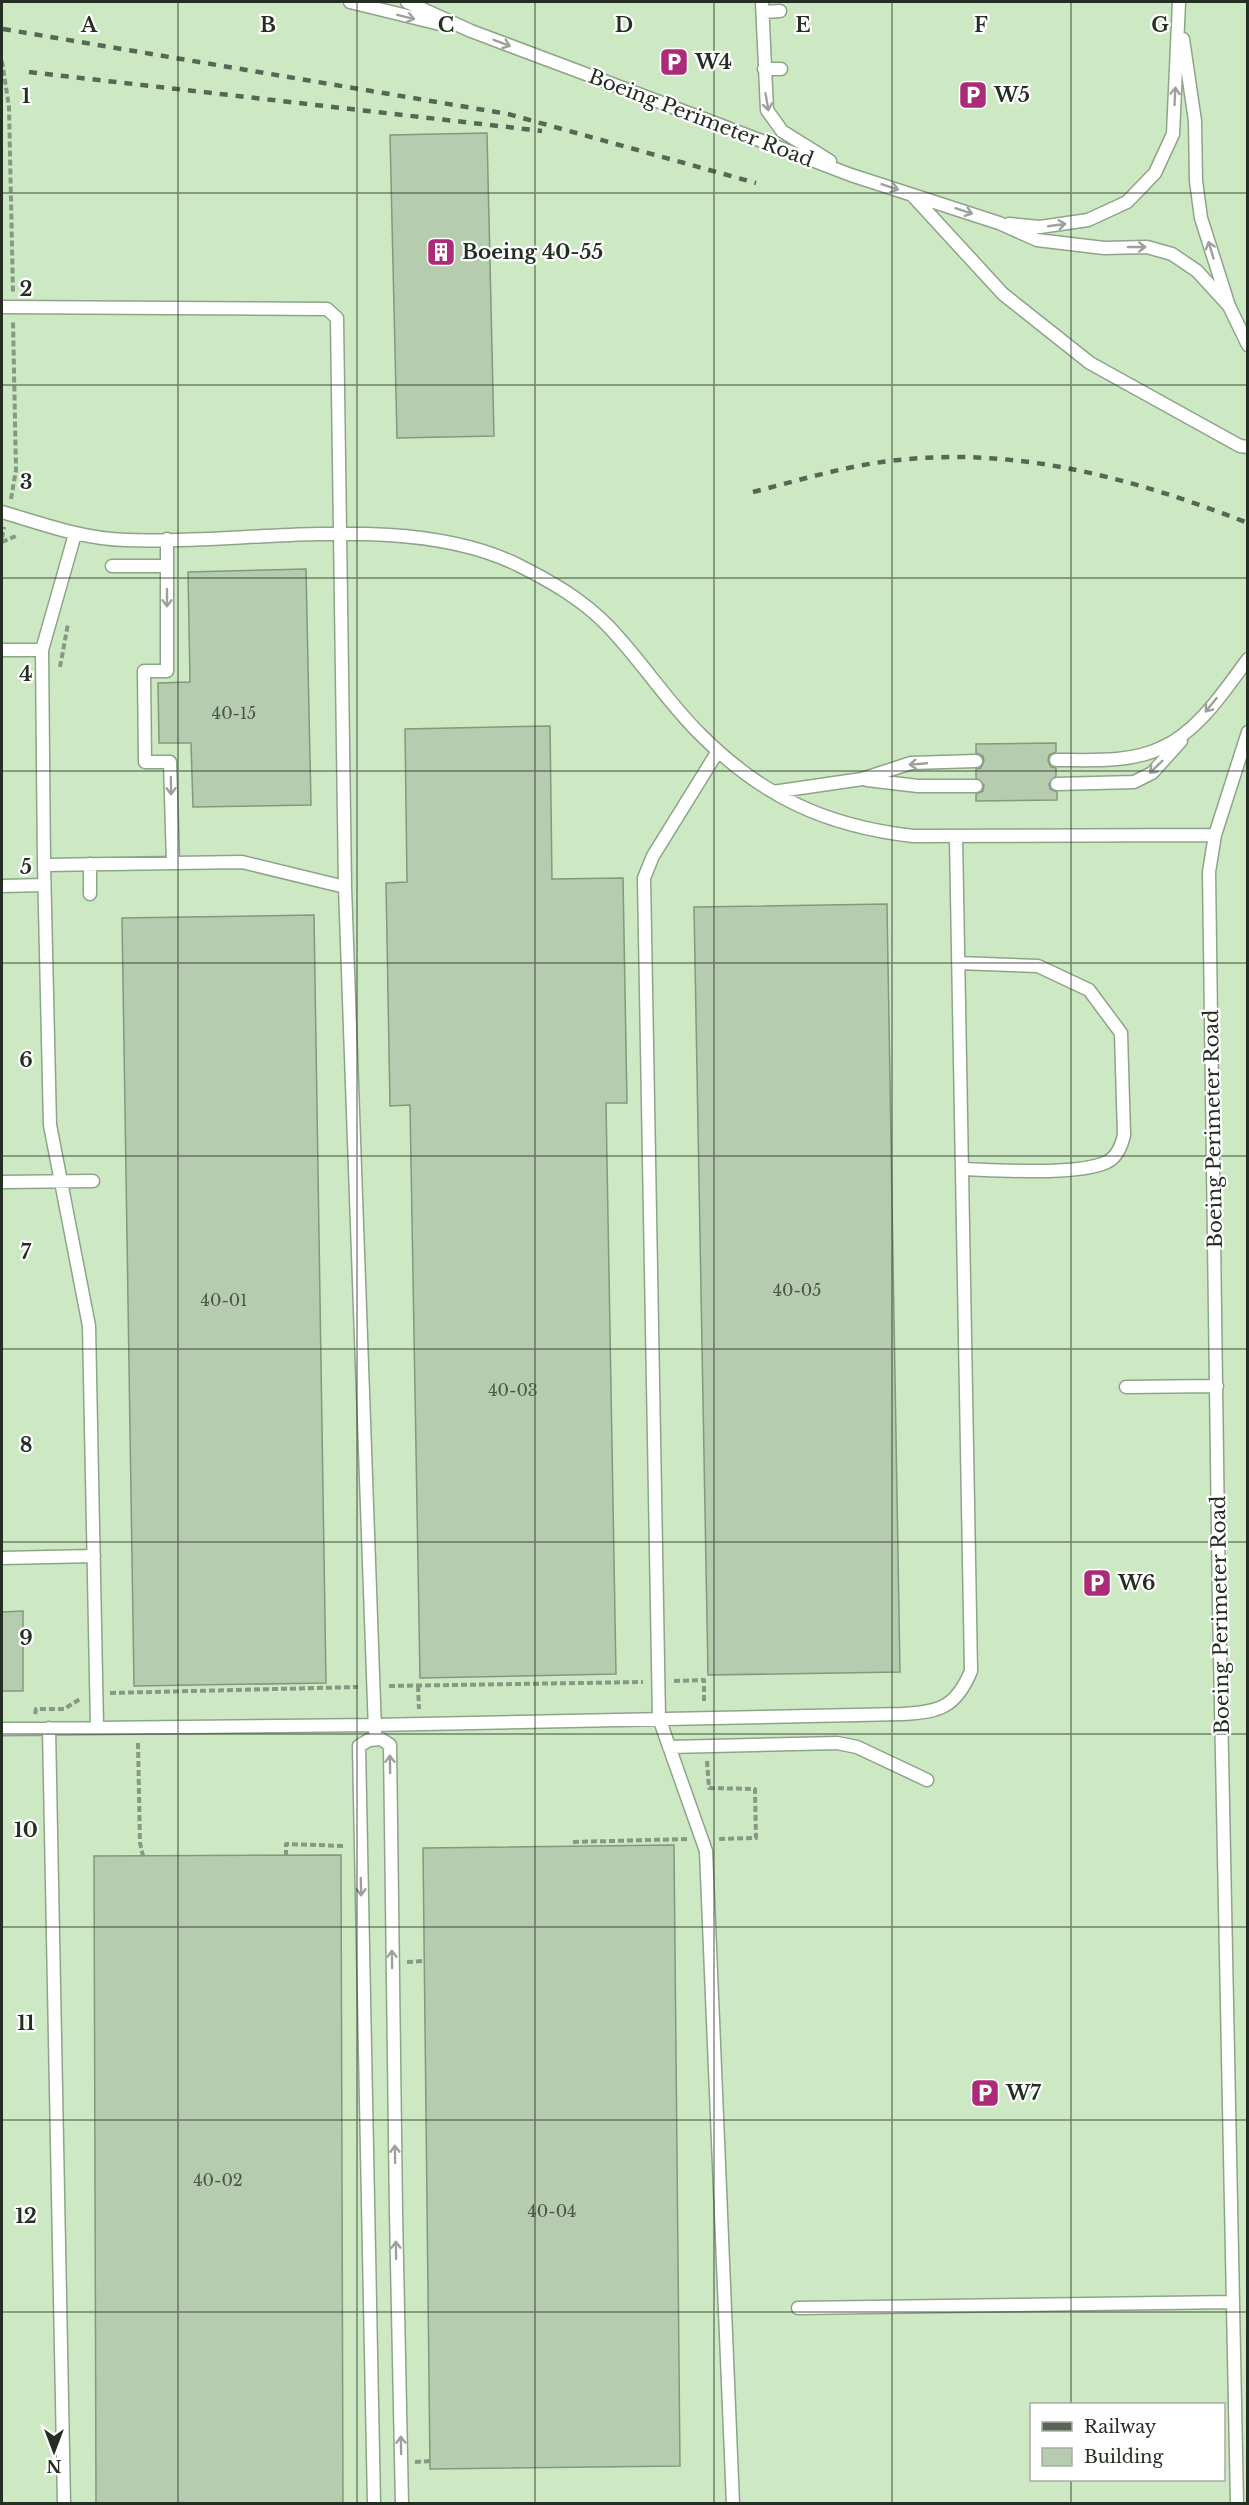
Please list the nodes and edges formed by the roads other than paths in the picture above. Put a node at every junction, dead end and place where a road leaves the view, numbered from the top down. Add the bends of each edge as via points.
1 (350, 2) edge
2 (407, 2) edge
3 (762, 7) edge
4 (1179, 8) edge
5 (780, 11) dead end
6 (471, 31) junction
7 (764, 69) junction
8 (781, 69) dead end
9 (851, 175) junction
10 (911, 194) junction
11 (999, 223) junction
12 (1229, 306) junction
13 (2, 307) edge
14 (1248, 345) edge
15 (1248, 447) edge
16 (2, 512) edge
17 (75, 534) junction
18 (339, 535) junction
19 (167, 539) junction
20 (112, 566) dead end
21 (167, 566) junction
22 (2, 650) edge
23 (42, 650) junction
24 (1248, 659) edge
25 (1195, 724) junction
26 (1248, 732) edge
27 (718, 751) junction
28 (1056, 760) dead end
29 (976, 761) dead end
30 (862, 779) junction
31 (1057, 784) dead end
32 (976, 786) dead end
33 (772, 792) junction
34 (1215, 835) junction
35 (956, 838) junction
36 (172, 863) junction
37 (90, 864) junction
38 (44, 865) junction
39 (44, 885) junction
40 (2, 886) edge
41 (345, 887) junction
42 (90, 894) dead end
43 (958, 963) junction
44 (962, 1169) junction
45 (93, 1181) dead end
46 (2, 1182) edge
47 (60, 1182) junction
48 (1217, 1386) junction
49 (1126, 1387) dead end
50 (94, 1556) junction
51 (2, 1558) edge
52 (659, 1718) junction
53 (374, 1725) junction
54 (97, 1727) junction
55 (49, 1728) junction
56 (2, 1729) edge
57 (375, 1739) junction
58 (669, 1747) junction
59 (927, 1780) dead end
60 (1232, 2302) junction
61 (798, 2308) dead end
62 (64, 2504) edge
63 (374, 2504) edge
64 (402, 2504) edge
65 (733, 2504) edge
66 (1237, 2504) edge

1 -> 6 lane
2 - 6 lane, Boeing Perimeter Road
3 - 5 lane
3 - 7 lane
11 -> 4 lane, Boeing Perimeter Road via 1040,227 1088,220 1127,202 1155,172 1173,134
12 -> 4 lane, Boeing Perimeter Road via 1201,219 1195,121
6 -> 9 lane, Boeing Perimeter Road
7 - 8 lane
7 -> 9 lane via 767,110 782,131
9 -> 10 lane, Boeing Perimeter Road
10 -> 11 lane, Boeing Perimeter Road
10 - 15 lane via 1003,294 1090,363
11 -> 12 lane, Boeing Perimeter Road via 1037,240 1104,248 1147,247 1172,254 1197,271
12 - 14 lane, Boeing Perimeter Road
13 - 18 lane via 327,309 337,318
16 - 17 lane
17 - 19 lane via 125,540
17 - 23 lane
18 - 19 lane
18 - 27 lane via 390,535 485,550 571,593 608,625 699,734
18 - 41 lane
19 - 21 lane
20 - 21 lane
21 -> 36 lane via 167,671 144,671 145,762 170,762
22 - 23 lane
23 - 38 lane
24 -> 25 lane
25 - 28 lane via 1161,748 1115,759
25 -> 31 lane via 1152,772 1134,782
26 - 34 lane, Boeing Perimeter Road
27 - 33 lane via 743,774
27 - 52 lane via 653,856 644,878
29 -> 30 lane via 911,763
30 - 32 lane via 918,786
30 - 33 lane
33 - 35 lane via 830,819 868,831
34 - 35 lane
34 - 48 lane, Boeing Perimeter Road via 1209,872
35 - 43 lane
36 - 37 lane
36 - 41 lane via 242,862
37 - 38 lane
37 - 42 lane
38 - 39 lane
39 - 40 lane
39 - 47 lane via 50,1125
41 - 53 lane
43 - 44 lane
43 - 44 lane via 1038,966 1089,990 1121,1033 1124,1135 1109,1161 1081,1168
44 - 52 lane via 970,1671 963,1689 938,1710 922,1713
45 - 47 lane
46 - 47 lane
47 - 50 lane via 89,1326
48 - 49 lane
48 - 60 lane, Boeing Perimeter Road
50 - 51 lane
50 - 54 lane
52 - 53 lane
52 - 58 lane
53 - 54 lane
53 - 57 lane
54 - 55 lane
55 - 56 lane
55 - 62 lane
57 -> 63 lane via 359,1746
64 -> 57 lane via 390,1745
58 - 59 lane via 837,1743 857,1747
58 - 65 lane via 702,1839 706,1863
60 - 61 lane
60 - 66 lane, Boeing Perimeter Road

